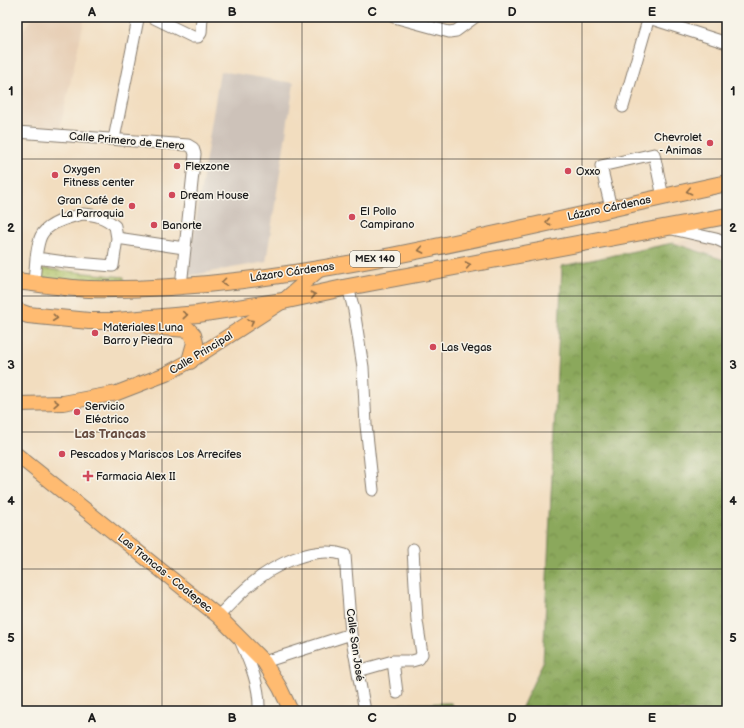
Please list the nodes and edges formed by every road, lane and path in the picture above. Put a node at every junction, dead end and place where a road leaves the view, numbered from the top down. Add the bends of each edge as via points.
1 (140, 17) edge
2 (152, 17) edge
3 (202, 17) edge
4 (394, 17) edge
5 (475, 17) edge
6 (649, 17) edge
7 (727, 43) edge
8 (623, 107) dead end
9 (17, 132) edge
10 (114, 139) junction
11 (727, 183) edge
12 (663, 196) junction
13 (611, 208) junction
14 (727, 216) edge
15 (668, 228) junction
16 (117, 238) junction
17 (727, 244) edge
18 (184, 248) junction
19 (36, 258) junction
20 (320, 269) junction
21 (17, 281) edge
22 (34, 283) junction
23 (181, 286) junction
24 (348, 287) junction
25 (283, 301) junction
26 (17, 311) edge
27 (116, 321) junction
28 (190, 361) junction
29 (17, 404) edge
30 (17, 455) edge
31 (373, 490) dead end
32 (413, 549) dead end
33 (218, 616) junction
34 (351, 634) junction
35 (238, 635) junction
36 (393, 661) junction
37 (264, 662) junction
38 (358, 671) junction
39 (397, 693) dead end
40 (259, 711) edge
41 (291, 711) edge
42 (365, 711) edge

1 - 10 street
2 - 3 street via 193,37 198,37 201,33
4 - 5 street via 449,32 456,31
6 - 7 street
6 - 8 street
9 - 10 street, Calle Primero de Enero
10 - 18 street, Calle Primero de Enero via 188,145 193,148 195,154
11 -> 12 highway, Lázaro Cárdenas / MEX 140
12 - 13 highway, Lázaro Cárdenas / MEX 140
12 - 13 street via 654,154 601,166
13 -> 20 highway, Lázaro Cárdenas / MEX 140 via 467,241
14 - 15 highway, MEX 140
15 - 17 street via 716,238
24 -> 15 highway, MEX 140
16 - 18 street
16 - 19 street via 113,266
16 - 19 street via 115,226 106,218 83,214 70,217 52,225 41,235
18 - 23 street, Calle Primero de Enero
19 - 22 street
20 -> 23 highway, Lázaro Cárdenas / MEX 140
20 - 25 main road, Calle Principal
21 - 22 highway, Lázaro Cárdenas / MEX 140
22 - 23 highway, Lázaro Cárdenas / MEX 140 via 87,289
25 -> 24 highway, MEX 140
24 - 31 street via 363,367
27 -> 25 highway, MEX 140 via 198,314
28 -> 25 main road, Calle Principal
26 -> 27 highway, MEX 140 via 88,321
27 - 28 highway via 130,325 187,329 194,335 195,343
29 -> 28 main road, Calle Principal via 63,403 117,393 166,374
30 - 33 main road, Las Trancas - Coatepec
32 - 36 street via 417,621 422,654 419,659 412,661
33 - 34 street, Calle San José via 250,586 278,566 313,553 335,552 345,555
33 - 35 main road, Las Trancas - Coatepec
34 - 37 street
34 - 38 street, Calle San José
35 - 37 main road, Las Trancas - Coatepec
35 - 40 street via 254,672 260,698
36 - 38 street
36 - 39 street
37 - 41 main road, Las Trancas - Coatepec
38 - 42 street, Calle San José

